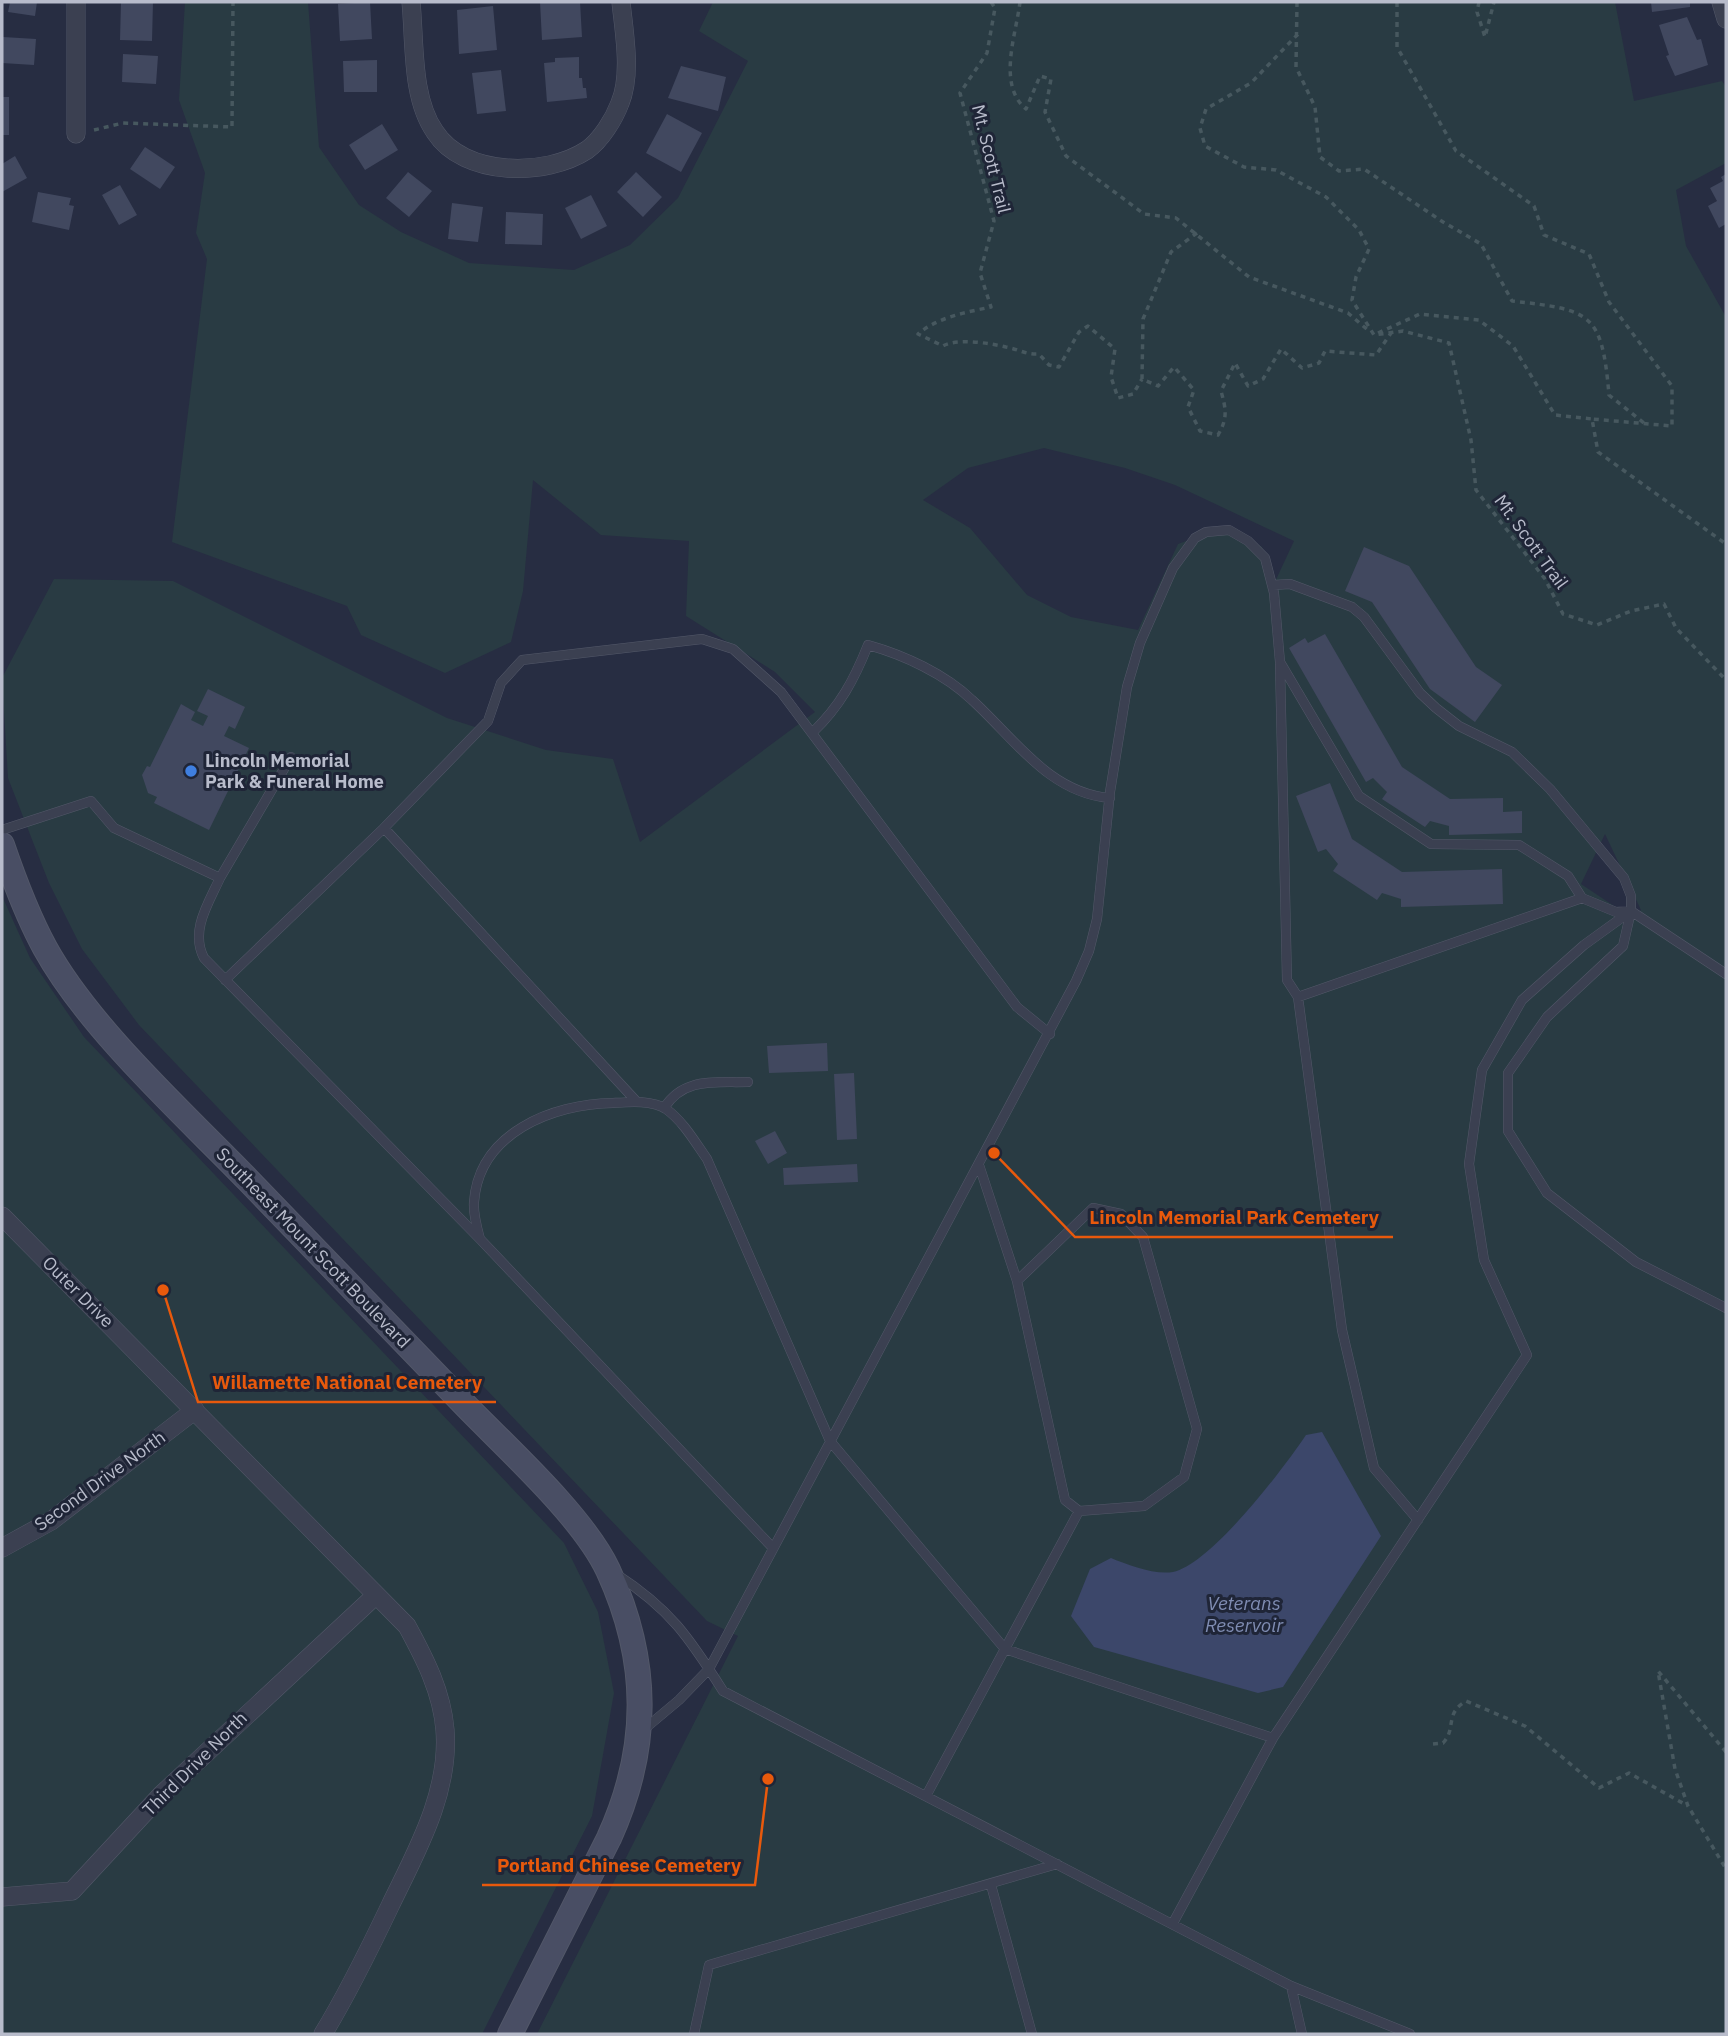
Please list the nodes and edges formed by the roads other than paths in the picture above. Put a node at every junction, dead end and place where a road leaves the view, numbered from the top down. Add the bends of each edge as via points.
1 (76, 2) edge
2 (411, 2) edge
3 (621, 2) edge
4 (1721, 2) edge
5 (1726, 19) edge
6 (76, 134) road end
7 (1273, 585) junction
8 (1280, 662) junction
9 (813, 733) junction
10 (291, 757) dead end
11 (1110, 797) junction
12 (384, 828) junction
13 (2, 830) edge
14 (2, 845) edge
15 (220, 878) junction
16 (1582, 898) junction
17 (1631, 911) junction
18 (1726, 974) edge
19 (225, 980) junction
20 (1298, 997) junction
21 (1050, 1034) junction
22 (748, 1082) dead end
23 (637, 1102) junction
24 (664, 1108) junction
25 (979, 1165) junction
26 (3, 1220) edge
27 (480, 1239) junction
28 (1017, 1281) junction
29 (1726, 1308) edge
30 (195, 1410) junction
31 (830, 1441) junction
32 (1079, 1511) junction
33 (1418, 1520) junction
34 (2, 1548) edge
35 (774, 1548) junction
36 (607, 1567) junction
37 (376, 1595) junction
38 (1005, 1649) junction
39 (709, 1669) junction
40 (640, 1733) junction
41 (1273, 1738) junction
42 (926, 1796) junction
43 (1056, 1864) junction
44 (990, 1885) junction
45 (2, 1897) edge
46 (1173, 1923) junction
47 (1291, 1986) junction
48 (323, 2034) edge
49 (510, 2034) edge
50 (694, 2034) edge
51 (1032, 2034) edge
52 (1302, 2034) edge
53 (1410, 2034) edge

1 - 6 street
2 - 3 street via 419,88 433,131 458,154 495,167 552,164 573,158 606,130 625,88
4 - 5 street
7 - 8 lane
7 - 11 lane via 1265,558 1228,530 1206,532 1182,554 1140,643 1127,687
7 - 17 lane via 1290,584 1352,607 1436,708 1459,726 1513,752 1624,878
8 - 16 lane via 1359,796 1431,844 1519,845 1568,876
8 - 20 lane via 1287,981
9 - 11 lane via 852,685 868,645 898,653 970,698 1032,761 1065,785 1092,796
9 - 12 lane via 780,692 733,649 702,639 522,660 502,683 488,721
9 - 21 lane via 1017,1007
10 - 15 lane
11 - 21 lane via 1097,919 1089,951
12 - 19 lane
12 - 23 lane
13 - 15 lane via 91,800 114,828
14 - 36 main road, Southeast Mount Scott Boulevard via 46,949 97,1020 509,1450 573,1519
15 - 19 lane via 201,918 198,947
16 - 17 lane via 1616,912
16 - 20 lane
17 - 18 lane
17 - 29 lane via 1623,946 1547,1017 1508,1073 1508,1131 1546,1194 1636,1262
17 - 33 lane via 1522,1000 1482,1070 1469,1164 1484,1260 1528,1355
19 - 27 lane
20 - 33 lane via 1345,1342 1374,1468
21 - 25 lane
22 - 24 lane via 688,1086 674,1093
23 - 24 lane
23 - 27 lane via 555,1111 512,1130 490,1155 476,1184 473,1205
24 - 31 lane via 707,1159
25 - 28 lane
25 - 31 lane
26 - 30 street, Outer Drive
27 - 35 lane
28 - 32 lane via 1065,1500
28 - 32 lane via 1093,1208 1121,1214 1143,1237 1197,1429 1184,1477 1143,1506
30 - 34 street, Second Drive North via 51,1521
30 - 37 street, Outer Drive
31 - 35 lane
31 - 38 lane
32 - 38 lane
33 - 41 lane
35 - 39 lane
36 - 39 lane via 647,1594 680,1627
36 - 40 main road, Southeast Mount Scott Boulevard via 634,1649
37 - 45 street, Third Drive North via 161,1795 72,1891
37 - 48 street, Outer Drive via 407,1626 426,1662 439,1696 445,1759 422,1840
38 - 41 lane
38 - 42 lane
39 - 40 lane
39 - 42 lane via 723,1691
40 - 49 main road, Southeast Mount Scott Boulevard via 624,1805
41 - 46 lane
42 - 43 lane
43 - 44 lane
43 - 46 lane
44 - 50 lane via 709,1965
44 - 51 lane
46 - 47 lane
47 - 52 lane
47 - 53 lane

